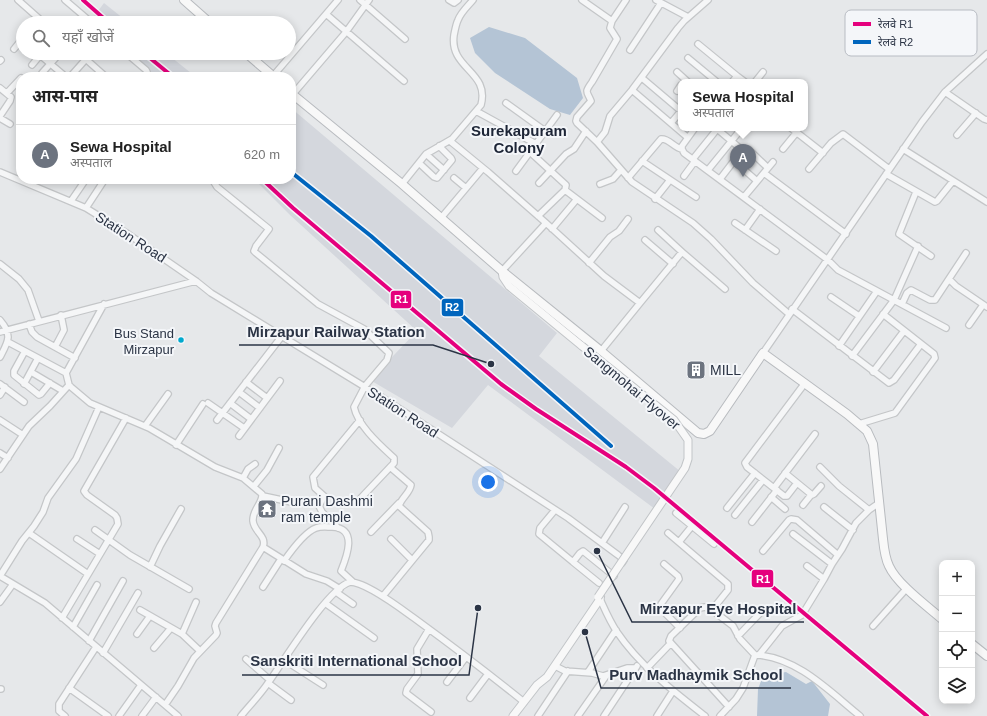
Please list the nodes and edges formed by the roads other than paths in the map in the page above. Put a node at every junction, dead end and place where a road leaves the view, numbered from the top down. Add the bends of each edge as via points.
1 (18, 0) edge
2 (65, 0) edge
3 (184, 0) edge
4 (338, 0) edge
5 (360, 0) edge
6 (449, 0) edge
7 (458, 0) edge
8 (473, 0) edge
9 (582, 0) edge
10 (626, 0) edge
11 (708, 0) edge
12 (659, 1) edge
13 (367, 2) edge
14 (326, 14) junction
15 (33, 16) edge
16 (84, 16) edge
17 (202, 16) edge
18 (688, 17) junction
19 (612, 21) junction
20 (346, 32) junction
21 (405, 39) dead end
22 (698, 44) dead end
23 (16, 47) edge
24 (14, 49) dead end
25 (296, 49) edge
26 (630, 50) dead end
27 (987, 54) edge
28 (688, 58) dead end
29 (36, 60) edge
30 (47, 60) edge
31 (54, 60) edge
32 (85, 60) edge
33 (87, 60) edge
34 (134, 60) edge
35 (254, 60) edge
36 (287, 60) edge
37 (51, 64) junction
38 (32, 65) dead end
39 (44, 72) edge
40 (60, 72) edge
41 (74, 72) edge
42 (100, 72) edge
43 (147, 72) edge
44 (268, 72) edge
45 (276, 72) edge
46 (677, 72) dead end
47 (763, 72) dead end
48 (737, 76) junction
49 (642, 78) junction
50 (684, 79) edge
51 (713, 79) edge
52 (734, 79) edge
53 (741, 79) edge
54 (757, 79) edge
55 (404, 81) dead end
56 (16, 83) edge
57 (0, 88) edge
58 (296, 88) edge
59 (632, 90) junction
60 (945, 92) junction
61 (7, 93) junction
62 (296, 96) edge
63 (506, 104) dead end
64 (678, 108) edge
65 (476, 111) junction
66 (976, 113) junction
67 (557, 115) dead end
68 (678, 115) edge
69 (0, 117) edge
70 (987, 120) edge
71 (671, 123) junction
72 (10, 124) dead end
73 (678, 129) edge
74 (545, 131) junction
75 (586, 131) junction
76 (680, 131) edge
77 (692, 131) edge
78 (715, 131) edge
79 (720, 131) edge
80 (739, 131) edge
81 (797, 132) joint
82 (957, 135) dead end
83 (687, 137) junction
84 (450, 140) junction
85 (731, 141) junction
86 (597, 142) junction
87 (536, 144) junction
88 (439, 146) junction
89 (682, 149) junction
90 (783, 149) dead end
91 (742, 150) junction
92 (903, 150) junction
93 (530, 152) junction
94 (823, 153) junction
95 (426, 154) junction
96 (694, 160) junction
97 (642, 161) junction
98 (734, 161) junction
99 (773, 162) dead end
100 (419, 163) junction
101 (483, 168) junction
102 (809, 169) dead end
103 (444, 170) junction
104 (550, 170) junction
105 (621, 170) junction
106 (708, 170) junction
107 (766, 170) junction
108 (516, 171) dead end
109 (887, 171) junction
110 (0, 172) edge
111 (684, 176) dead end
112 (454, 178) dead end
113 (628, 178) junction
114 (16, 179) edge
115 (720, 179) junction
116 (670, 180) junction
117 (757, 181) junction
118 (953, 181) junction
119 (539, 183) dead end
120 (29, 184) edge
121 (83, 184) edge
122 (102, 184) edge
123 (215, 184) edge
124 (402, 184) junction
125 (600, 184) dead end
126 (466, 188) junction
127 (565, 190) junction
128 (916, 192) junction
129 (696, 197) dead end
130 (744, 197) junction
131 (578, 199) junction
132 (656, 199) junction
133 (71, 201) junction
134 (987, 202) edge
135 (86, 208) junction
136 (760, 209) junction
137 (538, 216) junction
138 (441, 218) junction
139 (602, 218) dead end
140 (628, 219) dead end
141 (546, 223) junction
142 (735, 223) dead end
143 (552, 229) junction
144 (658, 230) dead end
145 (745, 230) junction
146 (846, 234) junction
147 (645, 240) dead end
148 (918, 246) junction
149 (776, 251) dead end
150 (682, 252) junction
151 (966, 254) dead end
152 (931, 256) dead end
153 (828, 260) junction
154 (589, 263) junction
155 (0, 264) edge
156 (673, 264) junction
157 (502, 271) junction
158 (949, 279) junction
159 (196, 281) junction
160 (725, 289) dead end
161 (877, 291) junction
162 (830, 297) dead end
163 (894, 300) junction
164 (640, 303) junction
165 (104, 304) junction
166 (902, 304) junction
167 (985, 306) edge
168 (791, 312) junction
169 (883, 314) junction
170 (61, 315) junction
171 (859, 316) junction
172 (0, 320) edge
173 (38, 321) junction
174 (29, 324) junction
175 (969, 325) dead end
176 (946, 328) dead end
177 (7, 330) junction
178 (904, 331) junction
179 (0, 332) edge
180 (282, 336) junction
181 (8, 342) junction
182 (921, 344) junction
183 (839, 346) junction
184 (56, 347) junction
185 (25, 351) junction
186 (601, 351) junction
187 (763, 353) junction
188 (852, 356) junction
189 (0, 357) edge
190 (38, 358) junction
191 (75, 358) junction
192 (31, 372) junction
193 (873, 372) junction
194 (66, 373) junction
195 (280, 380) dead end
196 (246, 382) junction
197 (50, 383) junction
198 (806, 383) junction
199 (24, 384) junction
200 (69, 384) junction
201 (3, 386) edge
202 (365, 386) junction
203 (63, 391) junction
204 (239, 392) junction
205 (168, 394) dead end
206 (0, 395) edge
207 (267, 398) junction
208 (24, 402) dead end
209 (230, 403) junction
210 (99, 407) junction
211 (260, 408) junction
212 (222, 413) junction
213 (126, 418) junction
214 (252, 419) junction
215 (0, 420) edge
216 (217, 420) dead end
217 (360, 420) junction
218 (859, 424) junction
219 (146, 426) junction
220 (244, 428) junction
221 (815, 434) dead end
222 (23, 435) junction
223 (239, 436) dead end
224 (176, 445) junction
225 (279, 448) dead end
226 (0, 453) edge
227 (8, 458) junction
228 (255, 464) dead end
229 (390, 467) junction
230 (820, 467) dead end
231 (0, 469) edge
232 (755, 473) junction
233 (785, 473) junction
234 (243, 478) junction
235 (763, 480) junction
236 (797, 483) junction
237 (254, 486) junction
238 (821, 486) dead end
239 (775, 489) junction
240 (811, 494) junction
241 (263, 496) junction
242 (771, 497) junction
243 (359, 500) dead end
244 (296, 503) dead end
245 (399, 503) junction
246 (879, 503) junction
247 (803, 505) dead end
248 (824, 506) dead end
249 (625, 507) dead end
250 (181, 508) dead end
251 (727, 508) dead end
252 (785, 509) dead end
253 (555, 510) junction
254 (869, 510) junction
255 (676, 513) dead end
256 (735, 516) dead end
257 (752, 522) dead end
258 (692, 526) junction
259 (338, 528) junction
260 (95, 530) dead end
261 (853, 530) junction
262 (371, 532) dead end
263 (668, 533) dead end
264 (29, 534) junction
265 (793, 534) dead end
266 (77, 539) dead end
267 (391, 539) dead end
268 (108, 540) junction
269 (679, 542) junction
270 (602, 543) junction
271 (714, 544) dead end
272 (263, 547) junction
273 (763, 551) dead end
274 (100, 554) junction
275 (838, 555) junction
276 (283, 560) junction
277 (412, 560) junction
278 (573, 562) junction
279 (664, 564) dead end
280 (832, 564) junction
281 (807, 566) dead end
282 (150, 567) junction
283 (88, 574) junction
284 (0, 576) edge
285 (614, 576) junction
286 (824, 580) junction
287 (123, 581) dead end
288 (353, 582) junction
289 (599, 583) dead end
290 (13, 584) junction
291 (97, 585) dead end
292 (263, 586) dead end
293 (907, 588) junction
294 (190, 589) dead end
295 (338, 591) junction
296 (138, 593) dead end
297 (383, 596) junction
298 (599, 598) junction
299 (0, 602) edge
300 (196, 602) dead end
301 (325, 603) junction
302 (353, 604) dead end
303 (140, 610) dead end
304 (712, 610) junction
305 (763, 610) dead end
306 (150, 616) junction
307 (939, 616) edge
308 (62, 618) junction
309 (873, 626) dead end
310 (73, 627) junction
311 (171, 628) junction
312 (680, 628) junction
313 (429, 629) junction
314 (616, 630) junction
315 (137, 634) dead end
316 (182, 634) junction
317 (738, 636) junction
318 (374, 638) dead end
319 (89, 641) junction
320 (671, 643) junction
321 (975, 646) edge
322 (96, 647) junction
323 (154, 648) dead end
324 (200, 651) junction
325 (103, 653) junction
326 (757, 655) junction
327 (987, 656) edge
328 (466, 657) junction
329 (246, 659) dead end
330 (284, 660) junction
331 (640, 661) junction
332 (555, 666) junction
333 (635, 668) junction
334 (647, 668) junction
335 (568, 671) junction
336 (588, 672) junction
337 (488, 674) junction
338 (606, 676) junction
339 (269, 682) junction
340 (446, 682) dead end
341 (141, 685) junction
342 (323, 685) dead end
343 (537, 685) junction
344 (69, 688) junction
345 (673, 691) junction
346 (156, 697) junction
347 (470, 698) dead end
348 (291, 700) dead end
349 (524, 702) junction
350 (165, 705) junction
351 (729, 707) junction
352 (431, 712) dead end
353 (65, 716) edge
354 (108, 716) edge
355 (119, 716) edge
356 (142, 716) edge
357 (178, 716) edge
358 (241, 716) edge
359 (513, 716) edge
360 (538, 716) edge
361 (578, 716) edge
362 (604, 716) edge
363 (657, 716) edge
364 (705, 716) edge
365 (720, 716) edge
366 (860, 716) edge

1 - 15 street
2 - 16 street
3 - 17 highway
4 - 14 street
5 - 13 street
6 - 7 street via 454,3
8 - 65 street via 458,20 453,41 456,54 481,85 483,98
9 - 19 street
10 - 19 street
11 - 18 street
12 - 18 street
12 - 26 street
13 - 20 street
13 - 21 street
14 - 20 street
14 - 25 street
18 - 49 street
19 - 75 street via 610,28 616,42 587,88 587,95 591,101 576,119
20 - 55 street
20 - 58 street
22 - 48 street
23 - 24 street
27 - 60 street
28 - 51 street
29 - 38 street
30 - 37 street
31 - 37 street
32 - 41 street
33 - 42 street
34 - 43 street
35 - 44 highway
36 - 45 street
37 - 39 street
37 - 40 street
46 - 50 street
47 - 54 street
48 - 52 street
48 - 53 street
49 - 59 street
49 - 64 street
56 - 61 street
57 - 61 street
59 - 71 street
59 - 86 street via 610,116 605,132
60 - 66 street
60 - 92 street
61 - 69 street via 10,99
62 - 124 highway
63 - 74 street
65 - 84 street
65 - 87 street
66 - 70 street
66 - 82 street
67 - 74 street
68 - 71 street
69 - 72 street
71 - 73 street
74 - 87 street
75 - 86 street
75 - 104 street via 574,148
76 - 83 street
77 - 83 street
78 - 96 street
79 - 85 street
80 - 85 street
81 - 90 street
81 - 94 street
83 - 89 street
84 - 88 street
84 - 101 street
85 - 91 street
85 - 106 street
86 - 105 street
87 - 93 street
88 - 95 street
88 - 103 street via 452,159
89 - 96 street
89 - 97 street via 676,148 664,138
91 - 98 street
91 - 107 street via 748,150
92 - 109 street
92 - 118 street
93 - 104 street
93 - 108 street
94 - 102 street
94 - 109 street via 833,141 844,134
95 - 100 street
95 - 103 street
96 - 106 street
96 - 111 street
97 - 113 street
97 - 116 street
98 - 115 street
98 - 117 street
99 - 107 street
100 - 103 street via 436,178
100 - 124 street
101 - 126 street
101 - 137 street
104 - 119 street
104 - 127 street via 566,185
105 - 113 street
105 - 125 street via 613,179
106 - 115 street
107 - 117 street
107 - 146 street
109 - 128 street
109 - 146 street
110 - 114 street, Station Road
112 - 126 street
113 - 132 street
115 - 130 street
116 - 129 street
116 - 132 street
117 - 130 street
118 - 128 street via 935,202
118 - 134 street
120 - 133 street, Station Road
121 - 133 street
122 - 135 street
123 - 202 street via 269,229 256,246 256,253 318,304 361,327 388,350 387,360
124 - 138 highway
126 - 138 street
127 - 131 street
127 - 137 street
128 - 148 street via 899,234
130 - 136 street
131 - 139 street
131 - 143 street
132 - 168 street via 693,223 753,283
133 - 135 street, Station Road
135 - 159 street, Station Road
136 - 145 street
136 - 153 street
137 - 141 street
138 - 157 highway
140 - 154 street
141 - 143 street
141 - 157 street
142 - 145 street
143 - 154 street
144 - 150 street
145 - 149 street
146 - 153 street
147 - 156 street
148 - 152 street
148 - 163 street
150 - 156 street
150 - 160 street
151 - 158 street
153 - 161 street via 838,270
153 - 168 street
154 - 164 street
155 - 173 street via 28,290
156 - 164 street
157 - 186 highway
157 - 298 main road, Sangmohai Flyover, bridge via 509,286 674,420 688,440 689,451 685,468
158 - 166 street via 933,301 911,290
158 - 167 street
159 - 165 street
159 - 180 street, Station Road
161 - 163 street
161 - 171 street
162 - 171 street
163 - 166 street
163 - 169 street
164 - 186 street
165 - 170 street
165 - 191 street
166 - 176 street
167 - 175 street
168 - 183 street
168 - 187 street
169 - 178 street
169 - 188 street
170 - 173 street
170 - 184 street via 64,330
171 - 183 street
172 - 177 street
173 - 174 street
174 - 177 street
174 - 184 street via 34,334
177 - 179 street
177 - 181 street
178 - 182 street
178 - 193 street
180 - 196 street
180 - 202 street, Station Road
181 - 185 street
181 - 189 street
182 - 193 street via 892,382 887,382
182 - 218 street via 934,354 935,358 898,410
183 - 188 street
184 - 191 street
185 - 190 street
185 - 199 street via 14,373
186 - 187 highway via 702,434 708,433
187 - 198 highway
188 - 193 street
190 - 192 street
190 - 194 street
191 - 194 street
192 - 197 street
192 - 199 street
194 - 200 street
195 - 207 street
196 - 204 street
196 - 207 street
197 - 199 street via 39,395
197 - 203 street
198 - 218 highway
198 - 232 street via 746,461 745,465
200 - 203 street
200 - 210 street via 84,399
201 - 206 street
201 - 208 street
202 - 217 street via 354,407
202 - 253 street, Station Road
203 - 222 street
204 - 209 street
204 - 211 street
205 - 219 street
207 - 211 street
209 - 212 street
209 - 214 street
210 - 213 street
210 - 264 street via 76,459 46,501 43,512
211 - 214 street
212 - 216 street
212 - 220 street
212 - 224 street via 205,403
213 - 219 street
213 - 268 street via 85,489 87,495 117,518 118,524
214 - 220 street
215 - 222 street
217 - 229 street via 377,442 394,458 394,463
217 - 259 street via 313,477 316,488 324,496 319,506
218 - 246 highway via 867,431 873,444
219 - 224 street
220 - 223 street
221 - 233 street
222 - 227 street
224 - 234 street via 215,467
225 - 237 street via 267,470
226 - 227 street
227 - 231 street
228 - 234 street via 248,469
229 - 243 street
229 - 245 street via 411,485
230 - 254 street
232 - 235 street
232 - 251 street
233 - 236 street
233 - 239 street
234 - 237 street
235 - 239 street
235 - 256 street
236 - 239 street via 787,496
236 - 240 street
237 - 241 street
238 - 240 street
239 - 242 street
240 - 247 street
241 - 244 street
241 - 272 street via 253,520 256,529 264,538
242 - 252 street
242 - 257 street
245 - 262 street
245 - 277 street via 400,507 429,534 429,540
246 - 254 street
246 - 293 highway via 885,555 890,567
248 - 261 street
249 - 270 street
250 - 282 street
253 - 270 street, Station Road
253 - 278 street via 538,532
254 - 261 street via 859,519
255 - 258 street
258 - 269 street
258 - 271 street
259 - 276 street via 314,529
259 - 288 street via 346,533 349,544 341,571
260 - 268 street
261 - 275 street
263 - 269 street
264 - 283 street
264 - 284 street
265 - 280 street
266 - 274 street
267 - 277 street
268 - 274 street
268 - 282 street
269 - 304 street via 728,584 728,590
270 - 285 street, Station Road via 624,560
272 - 276 street
272 - 324 street via 216,623 216,635
273 - 275 street via 789,520 794,519
274 - 283 street
275 - 280 street
276 - 292 street
276 - 295 street via 310,576 327,581
277 - 297 street
278 - 285 street via 583,551
278 - 289 street
279 - 312 street via 678,576 679,580 661,607
280 - 286 street
281 - 286 street
282 - 294 street
283 - 308 street
284 - 290 street
285 - 298 street, Station Road
286 - 326 street via 802,615 782,626
287 - 319 street
288 - 295 street via 348,582
288 - 297 street
290 - 299 street
290 - 308 street via 44,603
291 - 310 street
293 - 307 highway
293 - 309 street
295 - 301 street
295 - 302 street
296 - 325 street
297 - 313 street
298 - 314 street
298 - 332 main road
298 - 343 main road, Sangmohai Flyover
300 - 316 street
301 - 318 street
301 - 330 street
303 - 306 street
304 - 312 street via 703,607
304 - 317 street via 733,626
305 - 317 street
306 - 311 street
306 - 315 street
308 - 310 street
310 - 319 street
311 - 316 street
311 - 323 street
312 - 320 street via 670,639
313 - 328 street
313 - 352 street via 417,649 417,676 406,693
314 - 331 street
314 - 336 street
316 - 324 street
317 - 326 street
319 - 322 street
320 - 334 street
320 - 351 street
321 - 327 highway
322 - 325 street
322 - 344 street
324 - 350 street
325 - 341 street
326 - 351 street via 743,688
326 - 366 street via 775,659 804,671
328 - 337 street
328 - 340 street
329 - 339 street
330 - 339 street
330 - 342 street
331 - 333 street
331 - 334 street
332 - 335 street
332 - 343 main road
333 - 338 street
333 - 362 street
334 - 345 street
335 - 336 street
335 - 360 street
336 - 338 street
337 - 347 street
337 - 349 street
338 - 361 street
339 - 348 street
339 - 358 street
341 - 346 street
341 - 355 street
343 - 349 main road
344 - 353 street via 58,708
344 - 354 street
345 - 363 street
345 - 364 street
346 - 350 street
346 - 356 street
349 - 359 main road
350 - 357 street
351 - 365 street

